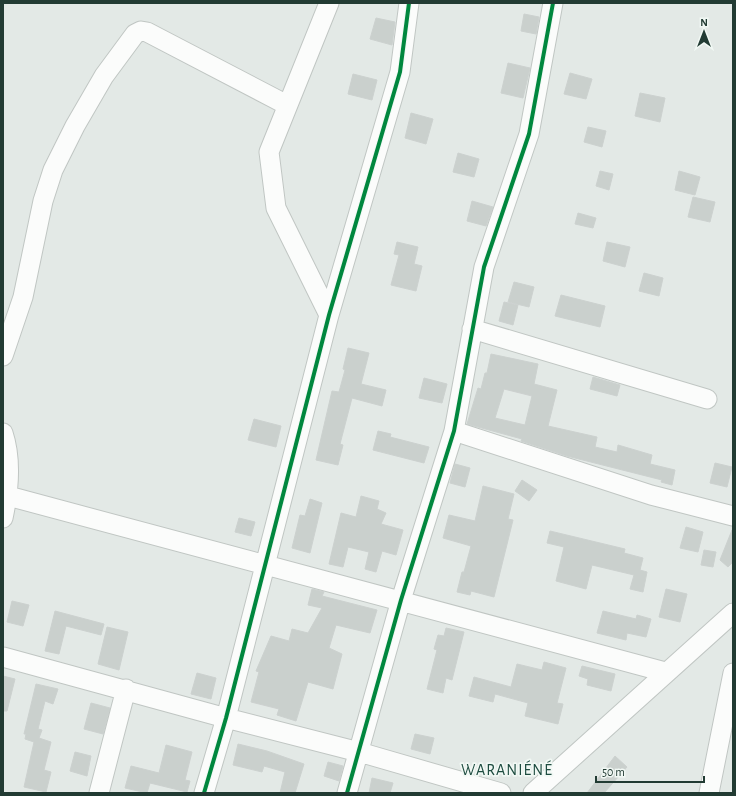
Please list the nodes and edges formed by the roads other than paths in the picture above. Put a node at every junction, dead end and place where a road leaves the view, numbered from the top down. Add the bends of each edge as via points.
1 (329, 3) edge
2 (409, 3) edge
3 (553, 3) edge
4 (287, 105) junction
5 (329, 315) junction
6 (472, 329) junction
7 (3, 356) edge
8 (707, 399) dead end
9 (454, 431) junction
10 (3, 433) edge
11 (8, 496) junction
12 (733, 516) edge
13 (3, 518) edge
14 (265, 566) junction
15 (401, 600) junction
16 (733, 613) edge
17 (3, 657) edge
18 (665, 672) junction
19 (733, 673) edge
20 (126, 689) junction
21 (226, 718) junction
22 (359, 752) junction
23 (100, 793) edge
24 (204, 793) edge
25 (347, 793) edge
26 (501, 793) edge
27 (533, 793) edge
28 (709, 793) edge

1 - 4 street
2 - 5 street via 400,72
3 - 6 street via 529,134 484,267
4 - 5 street via 269,152 276,208
4 - 7 street via 147,32 135,34 104,76 53,170 43,201 24,297
5 - 14 street
6 - 8 street
6 - 9 street
9 - 12 street via 651,495
9 - 15 street
10 - 11 street via 9,449
11 - 13 street
11 - 14 street
14 - 15 street
14 - 21 street
15 - 18 street
15 - 22 street
16 - 18 street
17 - 20 street
18 - 27 street
19 - 28 street
20 - 21 street
20 - 23 street
21 - 22 street
21 - 24 street
22 - 25 street
22 - 26 street

